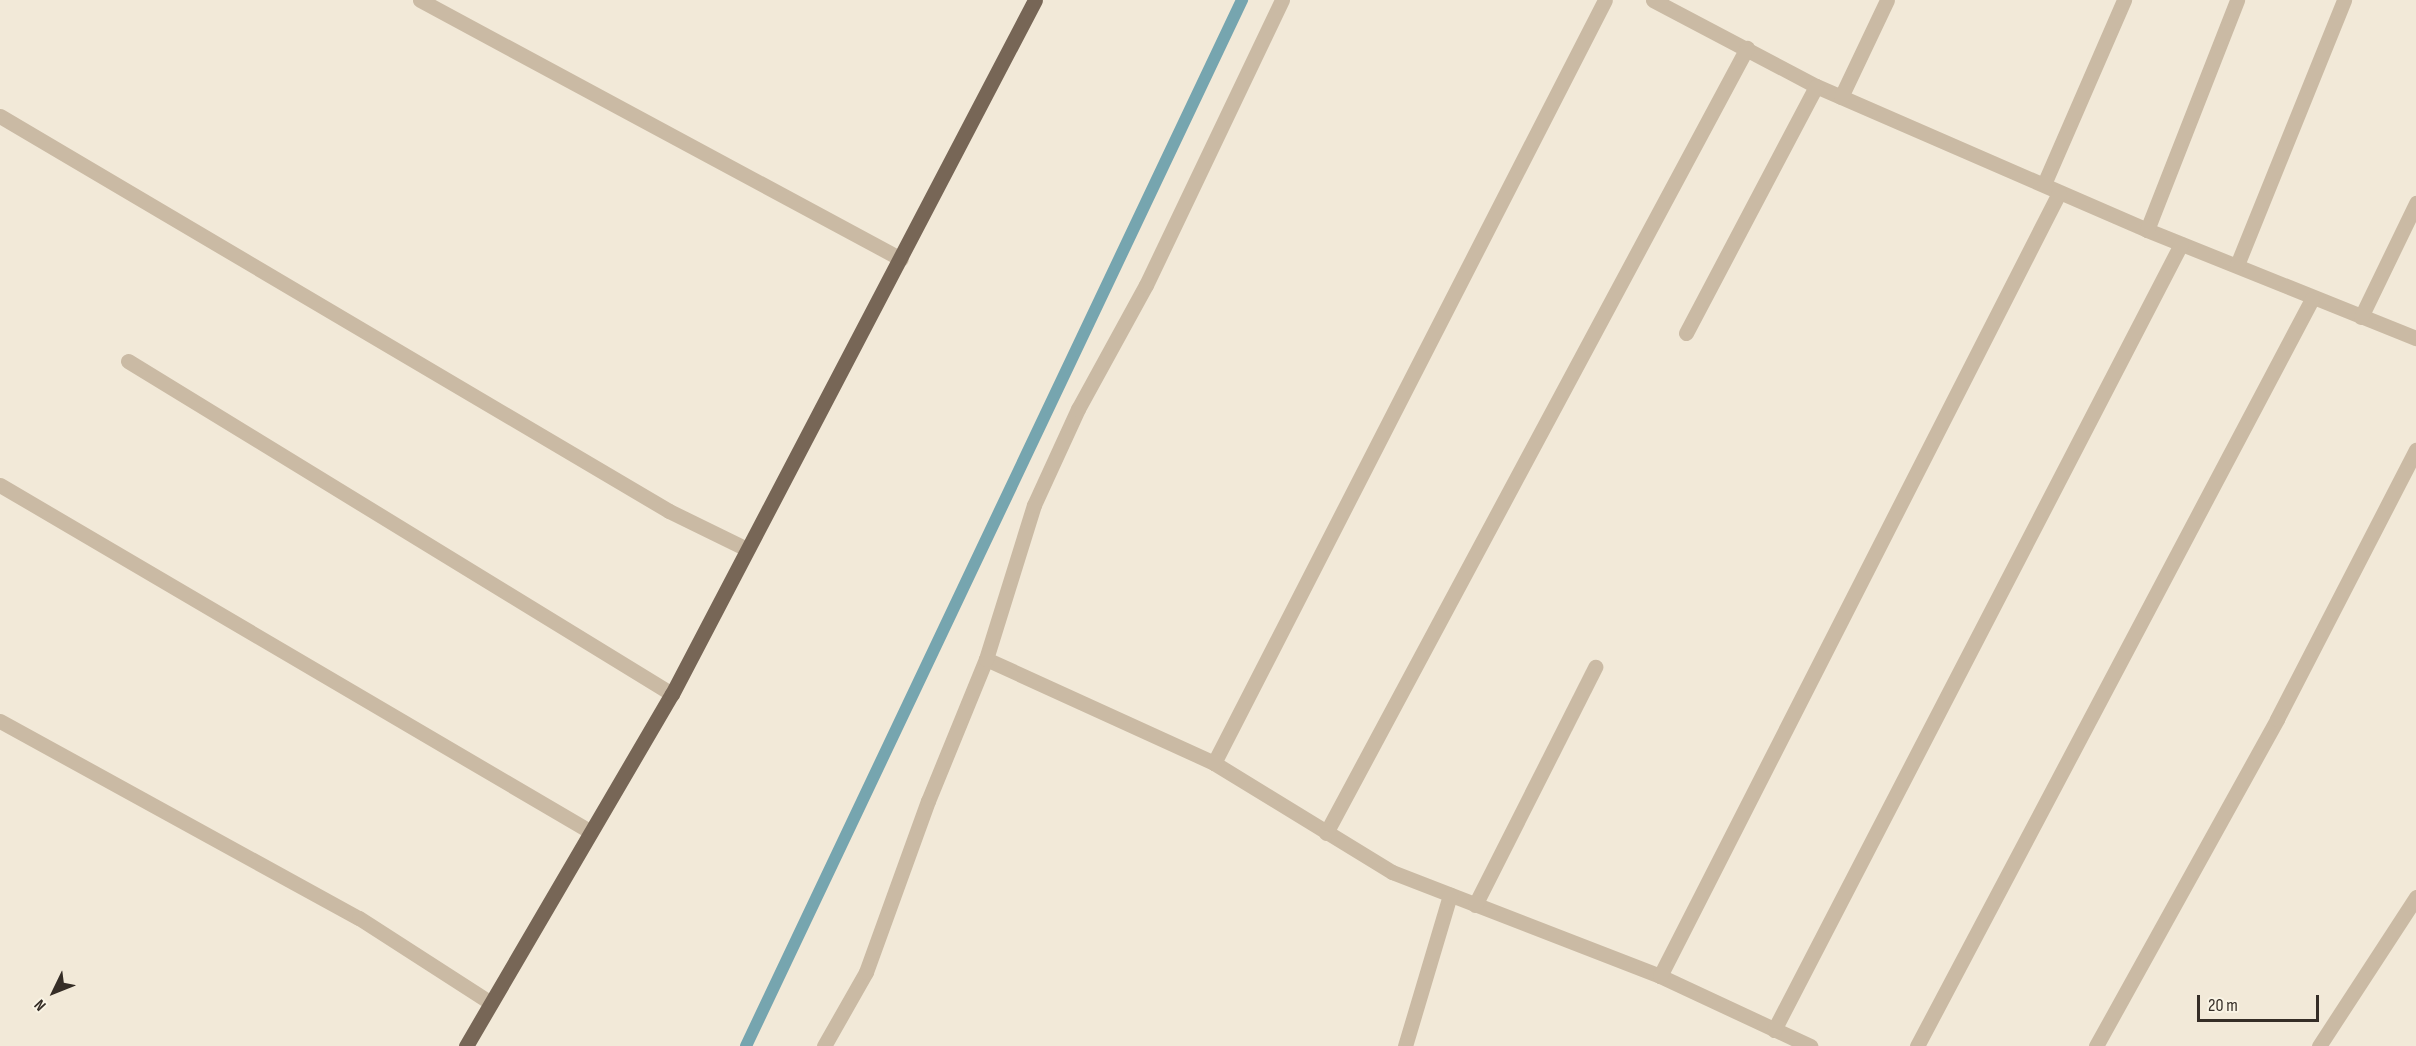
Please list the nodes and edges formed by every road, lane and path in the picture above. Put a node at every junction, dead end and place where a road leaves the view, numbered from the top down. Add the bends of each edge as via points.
1 (420, 0) edge
2 (1035, 0) edge
3 (1282, 0) edge
4 (1605, 0) edge
5 (1653, 0) edge
6 (1887, 0) edge
7 (2124, 0) edge
8 (2237, 0) edge
9 (2344, 0) edge
10 (1680, 6) edge
11 (1747, 48) junction
12 (1816, 87) junction
13 (1841, 97) junction
14 (0, 116) edge
15 (2044, 184) junction
16 (2059, 193) junction
17 (2416, 203) edge
18 (2147, 230) junction
19 (2181, 244) junction
20 (901, 259) junction
21 (2237, 265) junction
22 (2312, 299) junction
23 (2361, 317) junction
24 (1686, 333) dead end
25 (2416, 338) edge
26 (128, 362) dead end
27 (2416, 450) edge
28 (0, 485) edge
29 (747, 549) junction
30 (986, 659) junction
31 (1595, 667) dead end
32 (672, 694) junction
33 (0, 721) edge
34 (1214, 763) junction
35 (591, 832) junction
36 (1326, 833) junction
37 (1450, 896) junction
38 (2416, 897) edge
39 (1475, 905) junction
40 (1659, 976) junction
41 (491, 1003) junction
42 (1774, 1030) junction
43 (466, 1046) edge
44 (825, 1046) edge
45 (1405, 1046) edge
46 (1810, 1046) edge
47 (1917, 1046) edge
48 (2096, 1046) edge
49 (2319, 1046) edge

1 - 20 street
2 - 20 main road
3 - 30 street via 1156,264 1078,409 1034,505
4 - 34 street
5 - 10 street
6 - 13 street
7 - 15 street
8 - 18 street
9 - 21 street
10 - 11 street
11 - 12 street
11 - 36 street
12 - 13 street
12 - 24 street
13 - 15 street
14 - 29 street via 669,511
15 - 16 street
16 - 18 street
16 - 40 street
17 - 23 street
18 - 19 street
19 - 21 street
19 - 42 street
20 - 29 main road
21 - 22 street
22 - 23 street
22 - 47 street
23 - 25 street
26 - 32 street
27 - 48 street via 2277,719
28 - 35 street
29 - 32 main road
30 - 34 street
30 - 44 street via 928,801 866,972
31 - 39 street
32 - 35 main road
33 - 41 street via 359,918
34 - 36 street
35 - 41 main road
36 - 37 street via 1392,872
37 - 39 street
37 - 45 street
38 - 49 street
39 - 40 street
40 - 42 street
41 - 43 main road
42 - 46 street

